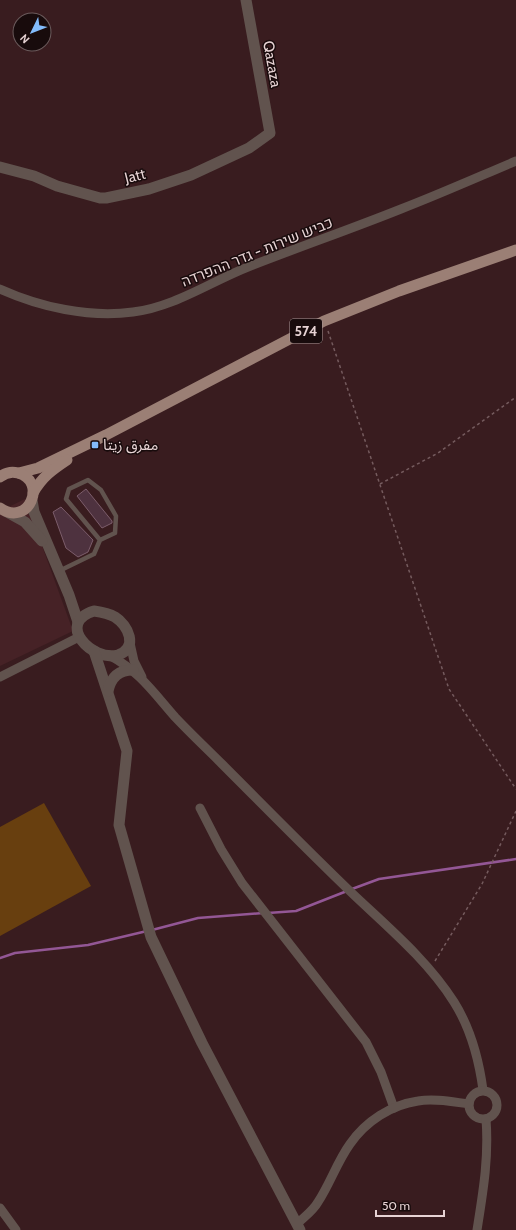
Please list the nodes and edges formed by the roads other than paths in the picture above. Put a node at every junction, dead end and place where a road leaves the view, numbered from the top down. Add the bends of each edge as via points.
1 (246, 0) edge
2 (270, 133) joint
3 (516, 161) edge
4 (0, 167) edge
5 (516, 250) edge
6 (0, 289) edge
7 (106, 435) junction
8 (19, 473) junction
9 (0, 478) edge
10 (32, 497) junction
11 (2, 509) edge
12 (100, 540) junction
13 (49, 549) junction
14 (59, 571) junction
15 (69, 595) junction
16 (94, 611) junction
17 (78, 622) junction
18 (79, 637) junction
19 (130, 642) junction
20 (94, 651) junction
21 (109, 655) junction
22 (133, 670) junction
23 (0, 677) edge
24 (144, 681) junction
25 (108, 691) junction
26 (200, 808) dead end
27 (483, 1090) junction
28 (469, 1104) junction
29 (394, 1108) junction
30 (486, 1119) junction
31 (0, 1208) edge
32 (298, 1227) edge
33 (16, 1230) edge
34 (478, 1230) edge

1 - 2 street, Qazaza
2 - 4 street, Jatt via 249,148 191,175 149,189 106,198 57,186 34,176
3 - 6 street, כביש שירות - גדר ההפרדה via 400,210 248,267 173,301 145,310 109,313 70,310 28,300
5 - 7 main road, 574 via 399,291 324,321
7 - 8 main road, 574 via 38,468
7 - 10 main road, 574 via 50,472 42,479
8 - 9 main road, 574 via 9,473
8 - 10 main road via 32,484
10 - 11 main road, 574 via 26,509 20,512 13,513
10 - 13 street via 34,512
11 - 13 street via 25,522
12 - 12 lane via 66,499 69,489 88,480 101,490 116,516 115,533
12 - 14 lane via 94,554
13 - 14 street
14 - 15 street
15 - 16 street
15 - 17 street
16 - 17 street via 82,616
16 - 19 street via 108,614 121,621 128,632
17 - 18 street
18 - 20 street
18 - 23 street
19 - 21 street via 129,647 122,653
19 - 24 street via 134,661
20 - 21 street
20 - 25 street
21 - 22 street
22 - 24 street
22 - 25 street via 118,673
24 - 27 street via 192,734 430,970 463,1018 472,1040
25 - 32 street via 127,751 119,825 151,937 202,1043
26 - 29 street via 242,883 366,1042 381,1072
27 - 28 street via 473,1094
27 - 30 street via 495,1096 498,1105 495,1113
28 - 29 street via 442,1100 419,1101
28 - 30 street via 474,1116
29 - 32 street via 382,1113 350,1143 318,1203
30 - 34 street via 487,1161
31 - 33 street

